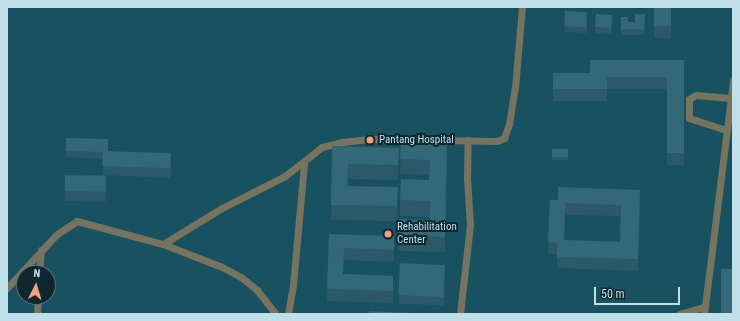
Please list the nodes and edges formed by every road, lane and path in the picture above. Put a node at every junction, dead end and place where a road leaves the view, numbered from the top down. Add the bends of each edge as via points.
1 (522, 7) edge
2 (733, 80) edge
3 (730, 98) junction
4 (726, 130) junction
5 (468, 140) junction
6 (304, 164) junction
7 (163, 244) junction
8 (41, 249) junction
9 (40, 265) edge
10 (7, 288) edge
11 (704, 310) edge
12 (276, 314) edge
13 (288, 314) edge
14 (460, 314) edge
15 (679, 314) edge

1 - 5 lane via 515,88 504,138 497,141
2 - 3 lane
3 - 4 lane
3 - 4 lane via 696,95 689,99 689,118
4 - 11 lane via 722,185
5 - 6 lane via 370,139 342,142 322,147
5 - 14 lane via 470,225
6 - 7 lane
6 - 13 lane
7 - 8 lane via 77,221 69,224
7 - 12 lane via 241,277 257,290
8 - 9 lane
8 - 10 lane
11 - 15 lane

